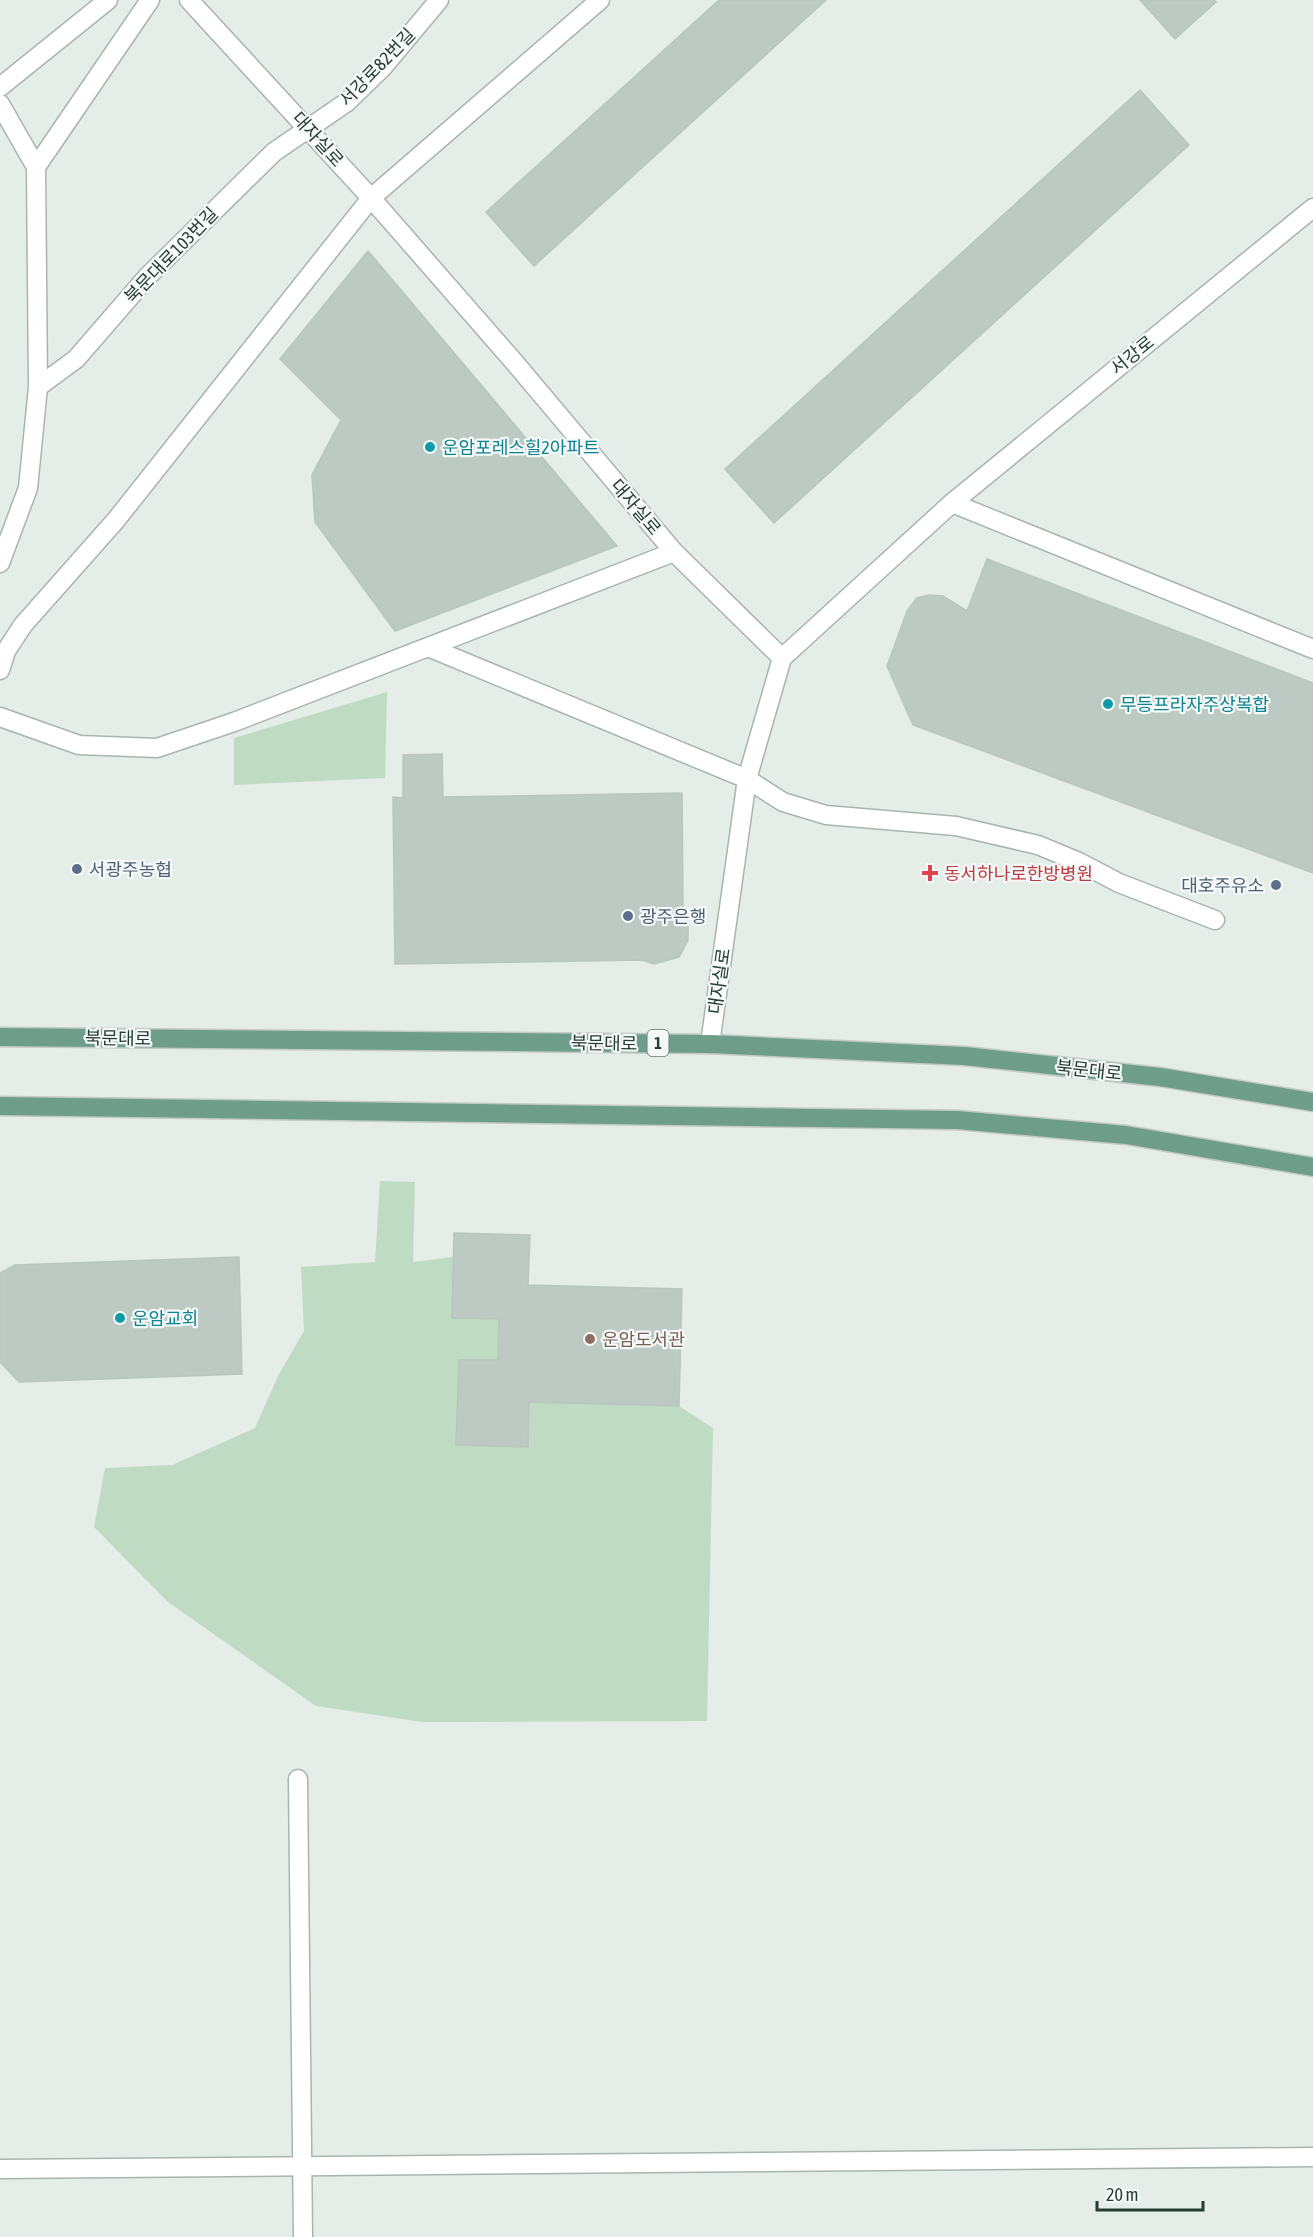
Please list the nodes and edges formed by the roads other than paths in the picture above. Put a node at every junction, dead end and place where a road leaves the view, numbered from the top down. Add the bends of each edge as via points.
1 (108, 0) edge
2 (150, 0) edge
3 (189, 0) edge
4 (439, 0) edge
5 (600, 0) edge
6 (0, 87) edge
7 (0, 104) edge
8 (310, 129) junction
9 (36, 166) junction
10 (371, 198) junction
11 (1313, 208) edge
12 (38, 387) junction
13 (951, 503) junction
14 (674, 552) junction
15 (0, 563) edge
16 (428, 647) junction
17 (1313, 649) edge
18 (782, 658) junction
19 (0, 670) edge
20 (0, 717) edge
21 (747, 779) junction
22 (1215, 920) dead end
23 (0, 1037) edge
24 (710, 1044) junction
25 (1313, 1102) edge
26 (0, 1106) edge
27 (1313, 1167) edge
28 (298, 1779) dead end
29 (1313, 2157) edge
30 (302, 2167) junction
31 (0, 2169) edge
32 (303, 2237) edge

1 - 6 street
2 - 9 street
3 - 8 street, 대자실로
4 - 8 street, 서강로82번길 via 383,67 347,102
5 - 10 street
7 - 9 street
8 - 10 street, 대자실로
8 - 12 street, 북문대로103번길 via 274,152 148,276 76,359
9 - 12 street
10 - 14 street, 대자실로
10 - 19 street via 116,520 23,625 6,651
11 - 13 street, 서강로
12 - 15 street via 28,488
13 - 17 street
13 - 18 street, 서강로
14 - 16 street
14 - 18 street, 대자실로
16 - 20 street via 157,748 79,745
16 - 21 street
18 - 21 street, 대자실로
21 - 22 street via 783,802 818,813 956,826 1038,845 1119,883
21 - 24 street, 대자실로
23 - 24 main road, 북문대로 / 1
24 - 25 main road, 북문대로 / 1 via 964,1056 1160,1077
26 - 27 main road via 957,1120 1126,1135
28 - 30 street
29 - 30 street
30 - 31 street
30 - 32 street

